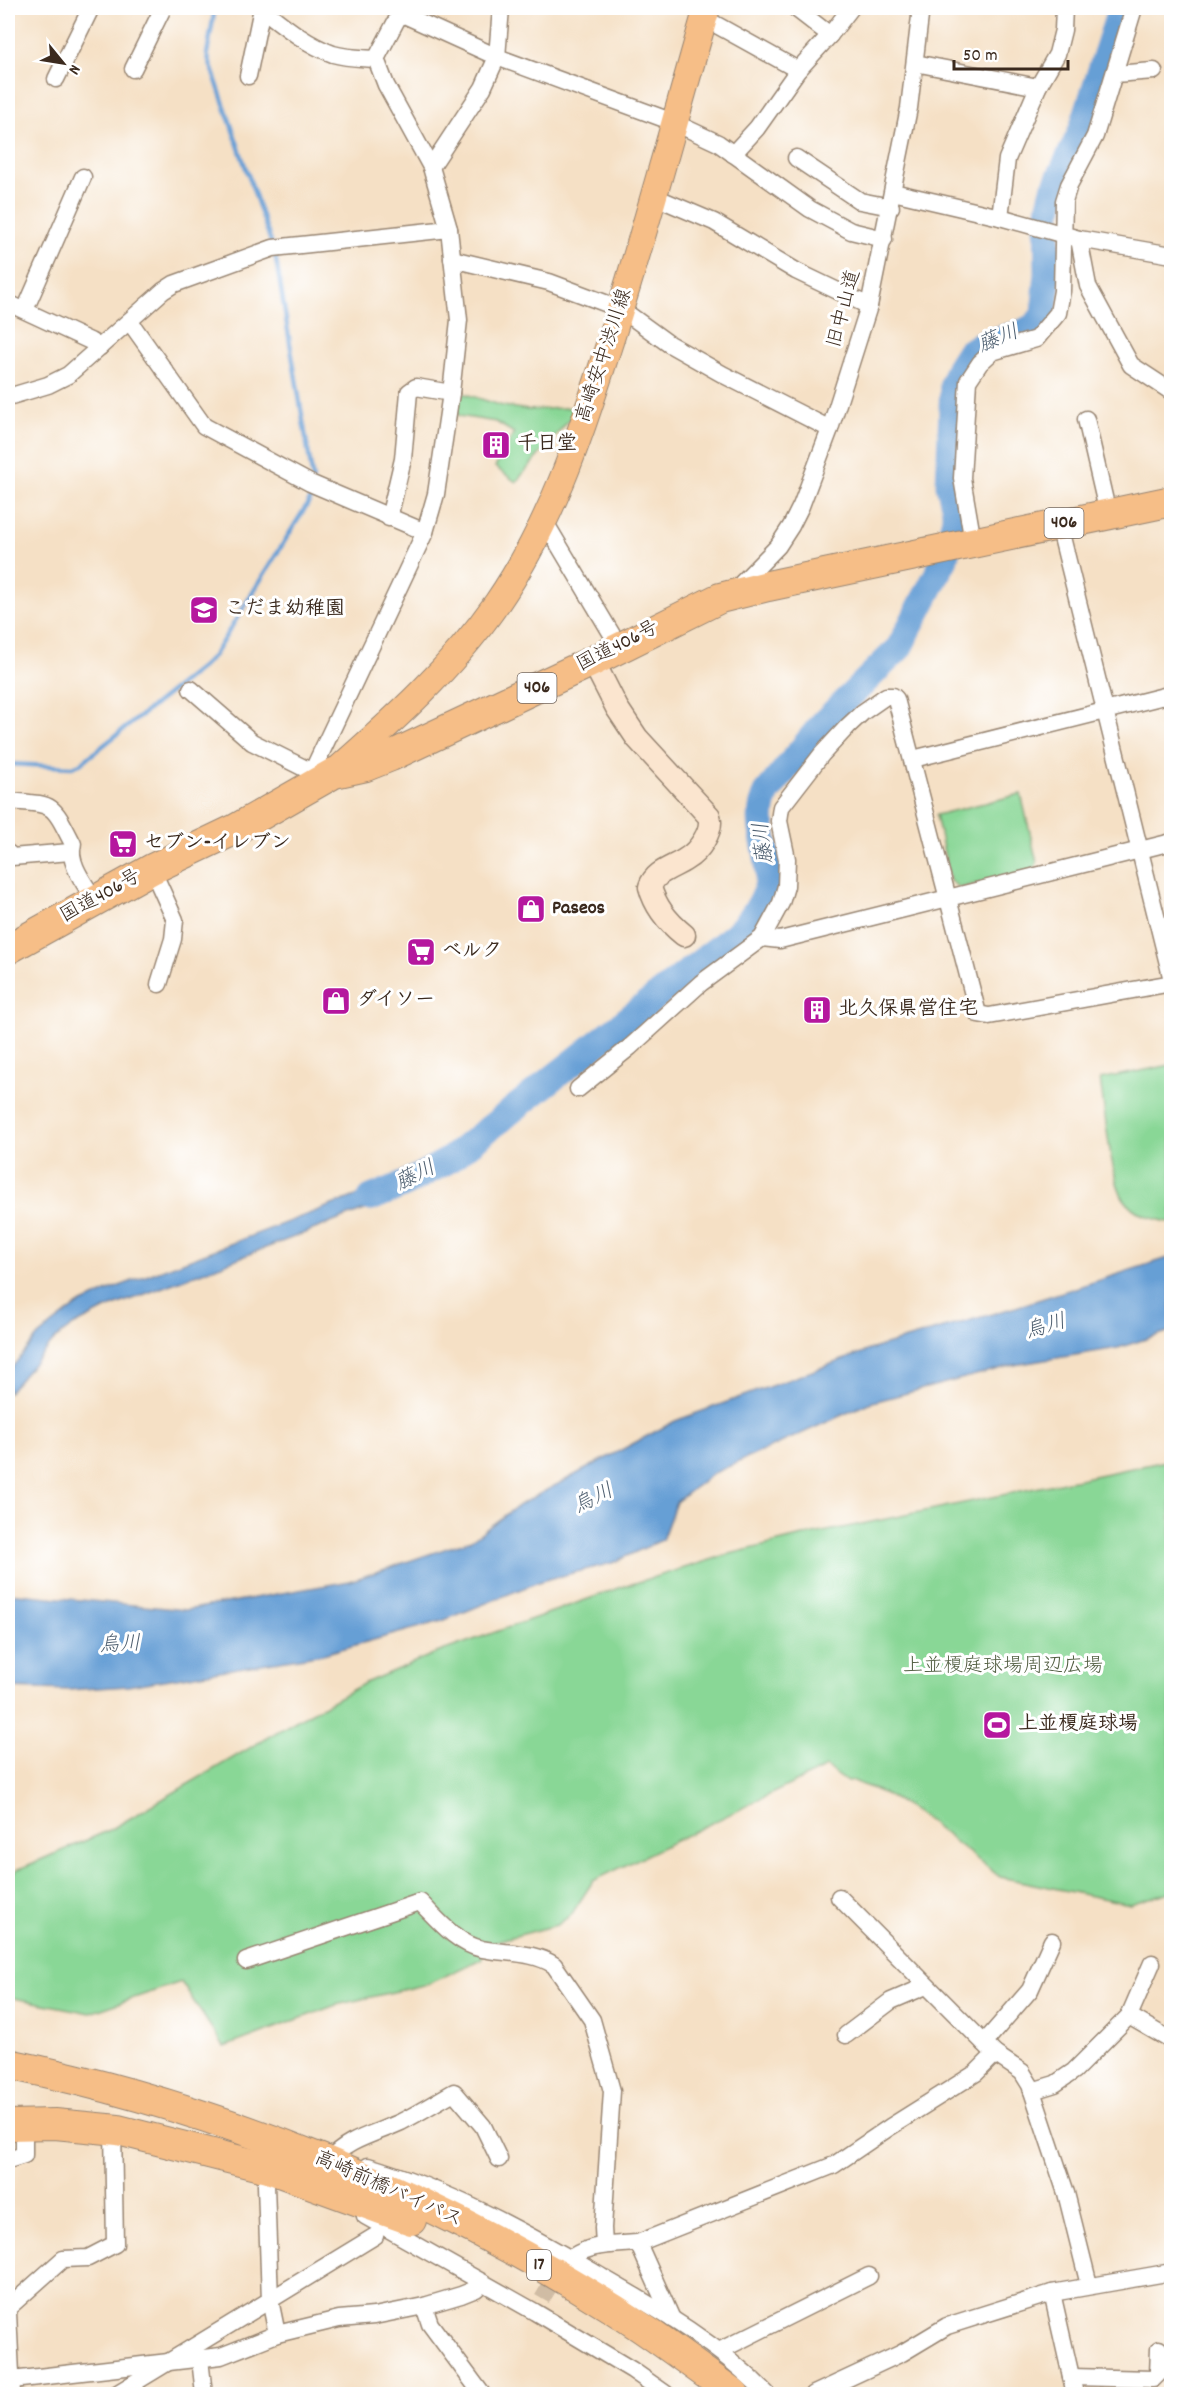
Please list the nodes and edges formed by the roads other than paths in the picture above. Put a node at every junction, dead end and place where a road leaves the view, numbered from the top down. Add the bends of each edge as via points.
1 (91, 8) edge
2 (163, 8) edge
3 (261, 8) edge
4 (501, 8) edge
5 (795, 8) edge
6 (851, 8) edge
7 (921, 8) edge
8 (1064, 8) edge
9 (1134, 8) edge
10 (402, 10) edge
11 (706, 13) edge
12 (830, 35) junction
13 (497, 57) junction
14 (376, 60) junction
15 (915, 63) junction
16 (133, 69) dead end
17 (798, 70) junction
18 (1154, 71) dead end
19 (1115, 74) junction
20 (248, 76) dead end
21 (56, 78) dead end
22 (1038, 87) junction
23 (674, 122) junction
24 (733, 154) junction
25 (796, 158) dead end
26 (431, 167) junction
27 (83, 177) dead end
28 (653, 196) junction
29 (892, 200) junction
30 (1000, 217) junction
31 (449, 229) junction
32 (1066, 235) junction
33 (884, 239) junction
34 (1172, 255) edge
35 (452, 259) junction
36 (8, 303) edge
37 (869, 306) junction
38 (621, 309) junction
39 (25, 310) junction
40 (130, 322) junction
41 (100, 347) junction
42 (1172, 392) edge
43 (451, 393) junction
44 (8, 397) edge
45 (1086, 419) dead end
46 (830, 429) junction
47 (1172, 501) edge
48 (1108, 514) junction
49 (389, 518) junction
50 (545, 522) junction
51 (1059, 525) junction
52 (425, 532) junction
53 (957, 547) junction
54 (735, 593) junction
55 (606, 655) junction
56 (191, 689) dead end
57 (1172, 694) edge
58 (1106, 710) junction
59 (913, 759) junction
60 (321, 776) junction
61 (8, 801) edge
62 (1172, 842) edge
63 (1140, 850) junction
64 (70, 852) junction
65 (8, 853) edge
66 (152, 869) junction
67 (947, 897) junction
68 (94, 899) junction
69 (684, 935) dead end
70 (762, 938) junction
71 (8, 949) edge
72 (1172, 981) edge
73 (159, 984) dead end
74 (578, 1089) dead end
75 (839, 1898) dead end
76 (1053, 1941) dead end
77 (246, 1961) dead end
78 (1152, 1963) dead end
79 (926, 1986) junction
80 (1129, 2016) junction
81 (846, 2035) dead end
82 (1172, 2041) edge
83 (8, 2042) edge
84 (990, 2049) junction
85 (8, 2064) edge
86 (8, 2081) edge
87 (1032, 2091) junction
88 (197, 2114) junction
89 (115, 2119) junction
90 (16, 2125) edge
91 (499, 2159) dead end
92 (8, 2160) edge
93 (328, 2162) junction
94 (268, 2168) junction
95 (422, 2224) junction
96 (375, 2236) dead end
97 (638, 2243) junction
98 (604, 2245) junction
99 (566, 2261) junction
100 (1172, 2272) edge
101 (869, 2276) dead end
102 (482, 2282) junction
103 (1089, 2285) junction
104 (1052, 2293) junction
105 (270, 2300) junction
106 (424, 2306) junction
107 (8, 2308) edge
108 (8, 2313) edge
109 (672, 2320) junction
110 (277, 2334) junction
111 (1159, 2349) dead end
112 (719, 2351) junction
113 (200, 2359) junction
114 (166, 2363) junction
115 (1071, 2377) junction
116 (12, 2387) edge
117 (116, 2394) edge
118 (204, 2394) edge
119 (482, 2394) edge
120 (666, 2394) edge
121 (703, 2394) edge
122 (734, 2394) edge
123 (768, 2394) edge
124 (814, 2394) edge
125 (1075, 2394) edge

1 - 21 street
2 - 16 street
3 - 14 street via 315,46 334,54
3 - 20 street
4 - 13 street
5 - 12 street
6 - 12 street
7 - 15 street, 旧中山道
8 - 22 street via 1057,54
9 - 19 street
10 - 13 street
10 - 14 street
11 - 17 street
11 - 23 main road, 高崎安中渋川線
12 - 17 street
13 - 23 street
13 - 26 street via 483,88
14 - 26 street
15 - 22 street
15 - 29 street, 旧中山道
17 - 24 street via 757,128
18 - 19 street
19 - 32 street via 1095,136 1064,201
22 - 30 street via 1007,159
23 - 24 street
23 - 28 main road, 高崎安中渋川線
24 - 33 street via 810,209 851,231
25 - 29 street via 860,201
26 - 31 street
27 - 39 street
28 - 37 street via 714,222 796,271
28 - 38 main road, 高崎安中渋川線
29 - 30 street
29 - 33 street, 旧中山道
30 - 32 street
31 - 35 street
31 - 40 street via 273,248 174,284
32 - 34 street
32 - 42 street via 1131,365
32 - 53 street via 1058,313 1036,339 992,352 968,381
33 - 37 street, 旧中山道
35 - 38 street via 549,282
35 - 43 street via 459,320
36 - 39 street
37 - 46 street, 旧中山道
38 - 46 street via 669,344
38 - 50 main road, 高崎安中渋川線 via 586,418
39 - 41 street
40 - 41 street
40 - 49 street via 204,426 310,483
41 - 44 street via 68,375
43 - 49 street via 416,387 409,392 403,459
43 - 52 street via 436,494
45 - 48 street
46 - 54 street, 旧中山道 via 791,526
47 - 48 highway, 国道406号 / 406
48 - 51 highway, 国道406号 / 406
49 - 52 street
50 - 55 street
50 - 60 main road, 高崎安中渋川線 via 498,602 442,673 409,706
51 - 53 highway, 国道406号 / 406
51 - 58 street
52 - 60 street
53 - 54 highway, 国道406号 / 406
54 - 55 highway, 国道406号 / 406 via 667,622
55 - 60 highway, 国道406号 / 406 via 391,756
55 - 69 street via 616,708 637,738 710,816 712,823 690,857 660,873 650,887 663,913
56 - 60 street via 252,742
57 - 58 street
58 - 59 street
58 - 63 street
59 - 67 street
59 - 70 street via 893,696 886,696 863,712 822,754 781,807 786,886
60 - 66 highway, 国道406号 / 406 via 236,829
61 - 64 street via 43,804 56,811 73,844
62 - 63 street
63 - 67 street
63 - 72 street
64 - 65 street via 12,857
64 - 68 street
66 - 68 highway, 国道406号 / 406
66 - 73 street via 175,920
67 - 70 street via 780,940
67 - 72 street via 978,1014 982,1016
68 - 71 highway, 国道406号 / 406
70 - 74 street via 701,983
75 - 79 street
76 - 84 street via 1030,1990
77 - 98 street via 420,1902 466,1943 545,1959 554,1965 592,2020 612,2091
78 - 80 street
79 - 81 street via 891,2001
79 - 84 street
80 - 82 street
80 - 87 street via 1074,2071 1056,2084
83 - 88 highway, 17 via 114,2074 162,2093
84 - 87 street via 1022,2072
84 - 97 street via 976,2073 834,2165
85 - 88 highway, 高崎前橋バイパス / 17 via 109,2087
86 - 89 highway, 高崎前橋バイパス / 17 via 74,2095
87 - 103 street via 1066,2193
88 - 93 highway, 高崎前橋バイパス / 17
89 - 90 highway, 17
89 - 94 highway, 17
89 - 95 highway, 高崎前橋バイパス / 17 via 177,2122 294,2163
89 - 107 street via 116,2244 88,2258 63,2259
90 - 92 street via 24,2155
91 - 93 street via 483,2126 454,2092 400,2122 355,2140
93 - 99 street via 361,2164 426,2187 519,2229
93 - 122 highway, 高崎前橋バイパス / 17 via 520,2254 615,2310
94 - 95 highway, 17
94 - 102 street via 379,2223
94 - 105 street
95 - 121 highway, 高崎前橋バイパス / 17 via 565,2302
96 - 105 street
97 - 98 street
97 - 109 street
98 - 99 street via 591,2247
99 - 109 street via 646,2302
100 - 103 street
101 - 112 street
102 - 106 street via 476,2289
102 - 120 street via 538,2305
103 - 104 street
104 - 115 street
104 - 124 street via 947,2326 902,2353
105 - 110 street
105 - 114 street
106 - 110 street via 339,2319
106 - 119 street via 430,2324
108 - 116 street
109 - 112 street
110 - 113 street via 220,2356
111 - 115 street via 1158,2374 1153,2379
112 - 123 street
113 - 114 street
113 - 118 street
114 - 116 street
114 - 117 street
115 - 125 street

